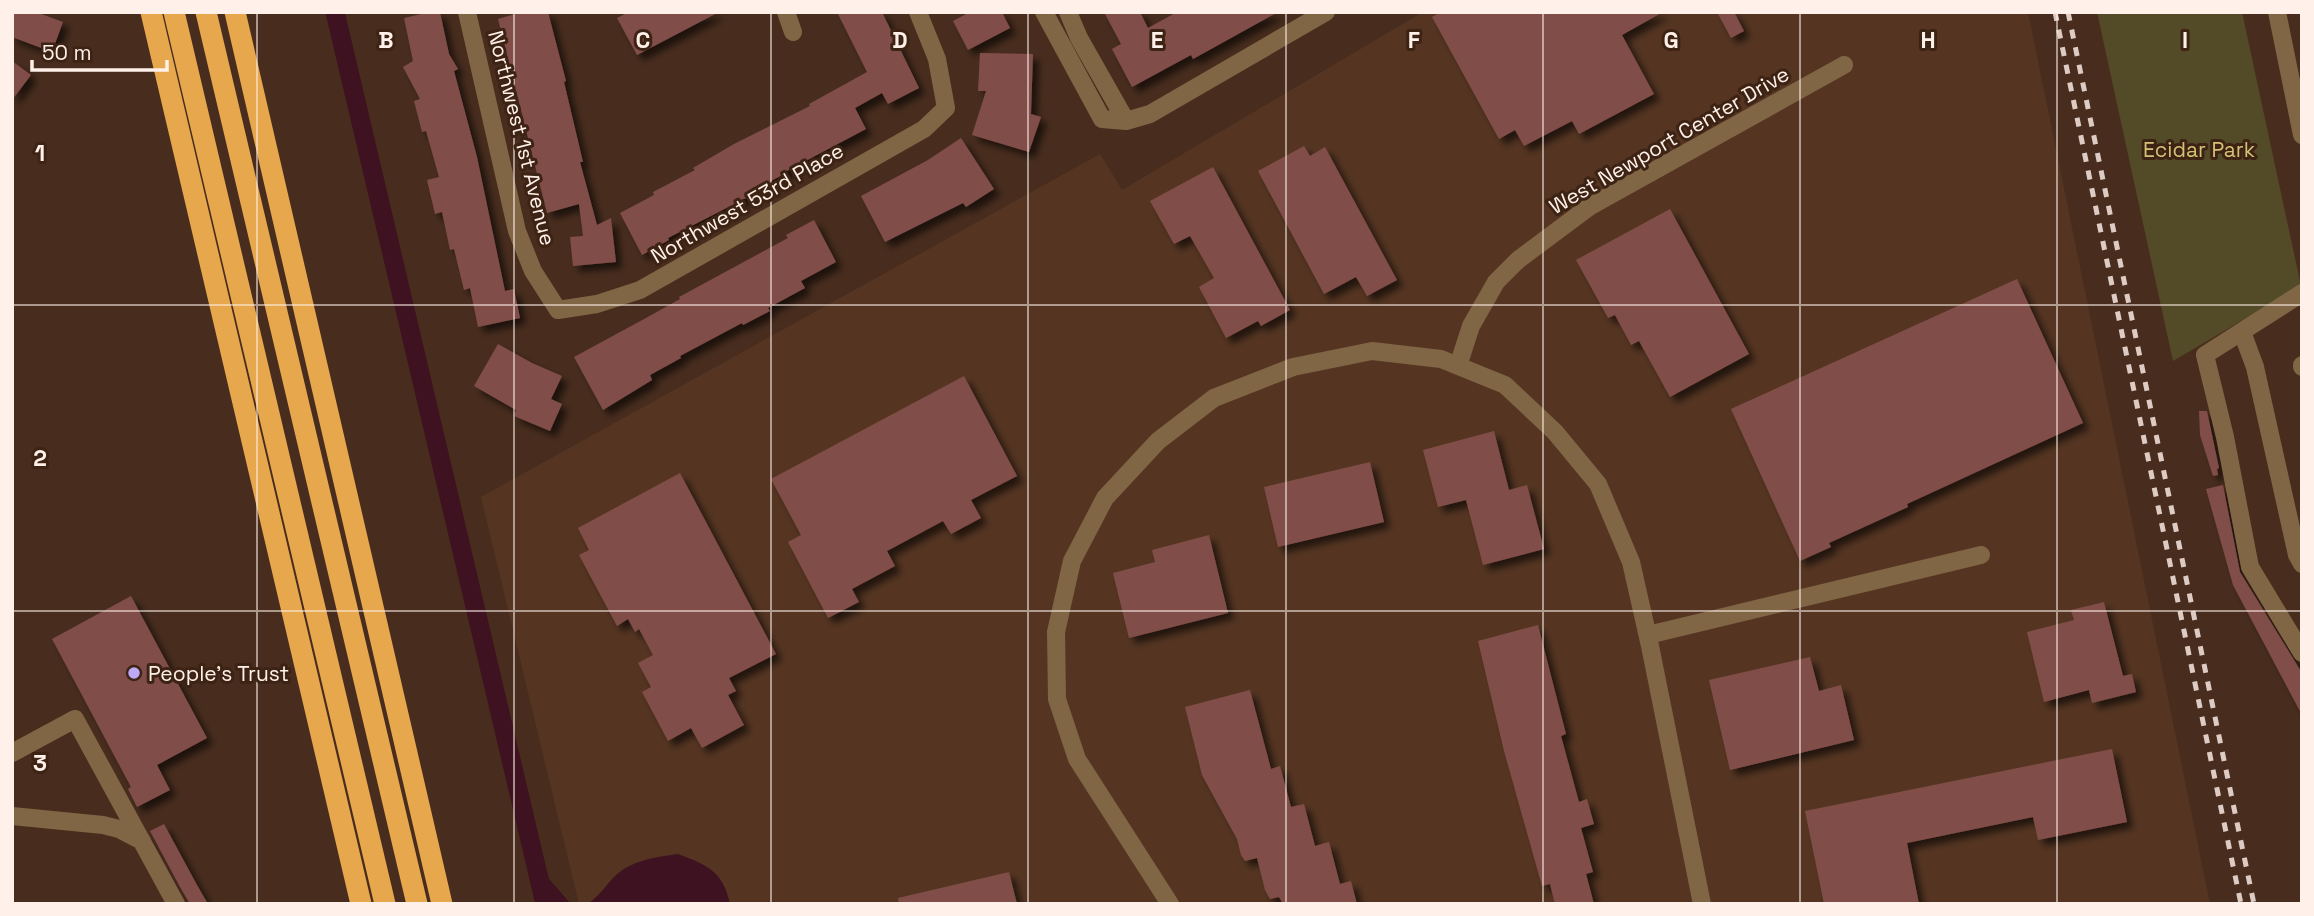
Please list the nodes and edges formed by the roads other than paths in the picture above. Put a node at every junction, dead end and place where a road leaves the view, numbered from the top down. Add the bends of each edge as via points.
1 (151, 12) edge
2 (174, 12) edge
3 (206, 12) edge
4 (235, 12) edge
5 (467, 12) edge
6 (786, 12) edge
7 (918, 12) edge
8 (1044, 12) edge
9 (1068, 12) edge
10 (1326, 12) edge
11 (2277, 12) edge
12 (793, 32) dead end
13 (1844, 65) dead end
14 (1126, 121) junction
15 (2302, 135) edge
16 (2302, 293) edge
17 (558, 310) joint
18 (2242, 331) junction
19 (1458, 366) junction
20 (1981, 555) dead end
21 (2302, 564) edge
22 (1648, 635) junction
23 (2302, 653) edge
24 (12, 753) edge
25 (12, 816) edge
26 (142, 841) junction
27 (176, 904) edge
28 (361, 904) edge
29 (385, 904) edge
30 (417, 904) edge
31 (442, 904) edge
32 (1170, 904) edge
33 (1702, 904) edge

1 - 28 highway
2 - 29 highway
3 - 30 highway
4 - 31 highway
5 - 17 street, Northwest 1st Avenue via 517,231 533,271
6 - 12 street
7 - 17 street, Northwest 53rd Place via 937,59 946,108 924,129 640,290
8 - 14 street via 1102,119
9 - 14 street
10 - 14 street via 1150,114
11 - 15 street
13 - 19 street, West Newport Center Drive via 1589,207 1518,260 1496,282 1471,326
16 - 18 street
18 - 21 street
18 - 23 street via 2205,355 2250,567
19 - 22 street via 1505,386 1555,432 1598,484 1631,562
19 - 32 street via 1441,359 1372,351 1293,367 1214,398 1158,441 1105,498 1072,561 1056,632 1057,699 1077,759
20 - 22 street
22 - 33 street
24 - 26 street via 75,719
25 - 26 street via 103,825
26 - 27 street

